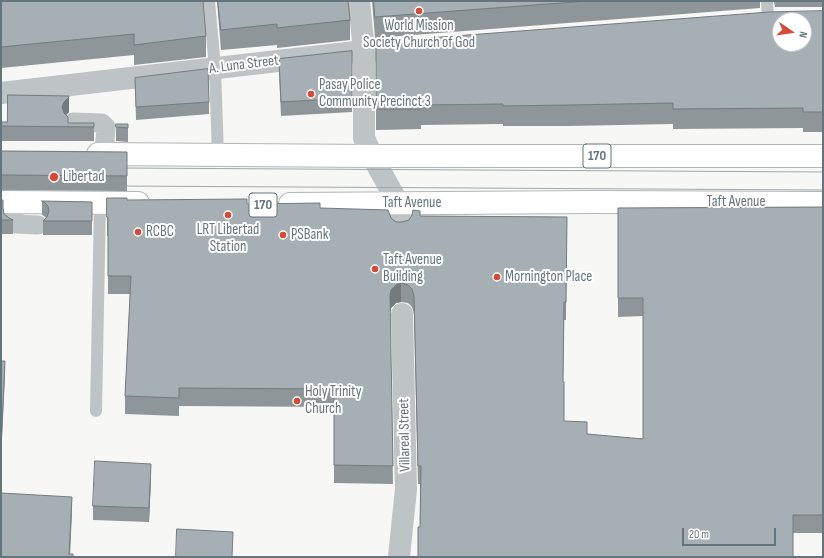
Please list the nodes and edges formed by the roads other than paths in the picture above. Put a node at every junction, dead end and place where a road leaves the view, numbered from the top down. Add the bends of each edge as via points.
1 (209, 1) edge
2 (359, 1) edge
3 (427, 46) edge
4 (364, 51) junction
5 (215, 68) junction
6 (1, 93) edge
7 (73, 122) edge
8 (80, 154) edge
9 (104, 154) junction
10 (218, 155) junction
11 (372, 156) junction
12 (823, 156) edge
13 (8, 202) edge
14 (100, 203) junction
15 (398, 203) junction
16 (823, 203) edge
17 (159, 204) edge
18 (268, 205) edge
19 (38, 225) dead end
20 (400, 228) edge
21 (402, 314) dead end
22 (96, 411) dead end
23 (400, 557) edge

1 - 5 lane
2 - 4 street
3 - 4 street, A. Luna Street
4 - 5 street, A. Luna Street
4 - 11 street via 364,138
5 - 6 street, A. Luna Street
5 - 10 lane
7 - 9 street via 104,124
8 - 9 main road, 170
9 - 10 main road, 170
10 - 11 main road, 170
11 - 12 main road, 170
11 - 15 street
13 - 14 main road
13 - 19 street via 14,223
14 - 17 main road
14 - 22 lane
15 - 16 main road, Taft Avenue / 170
15 - 18 main road, Taft Avenue / 170
15 - 20 street
21 - 23 street, Villareal Street via 406,489

